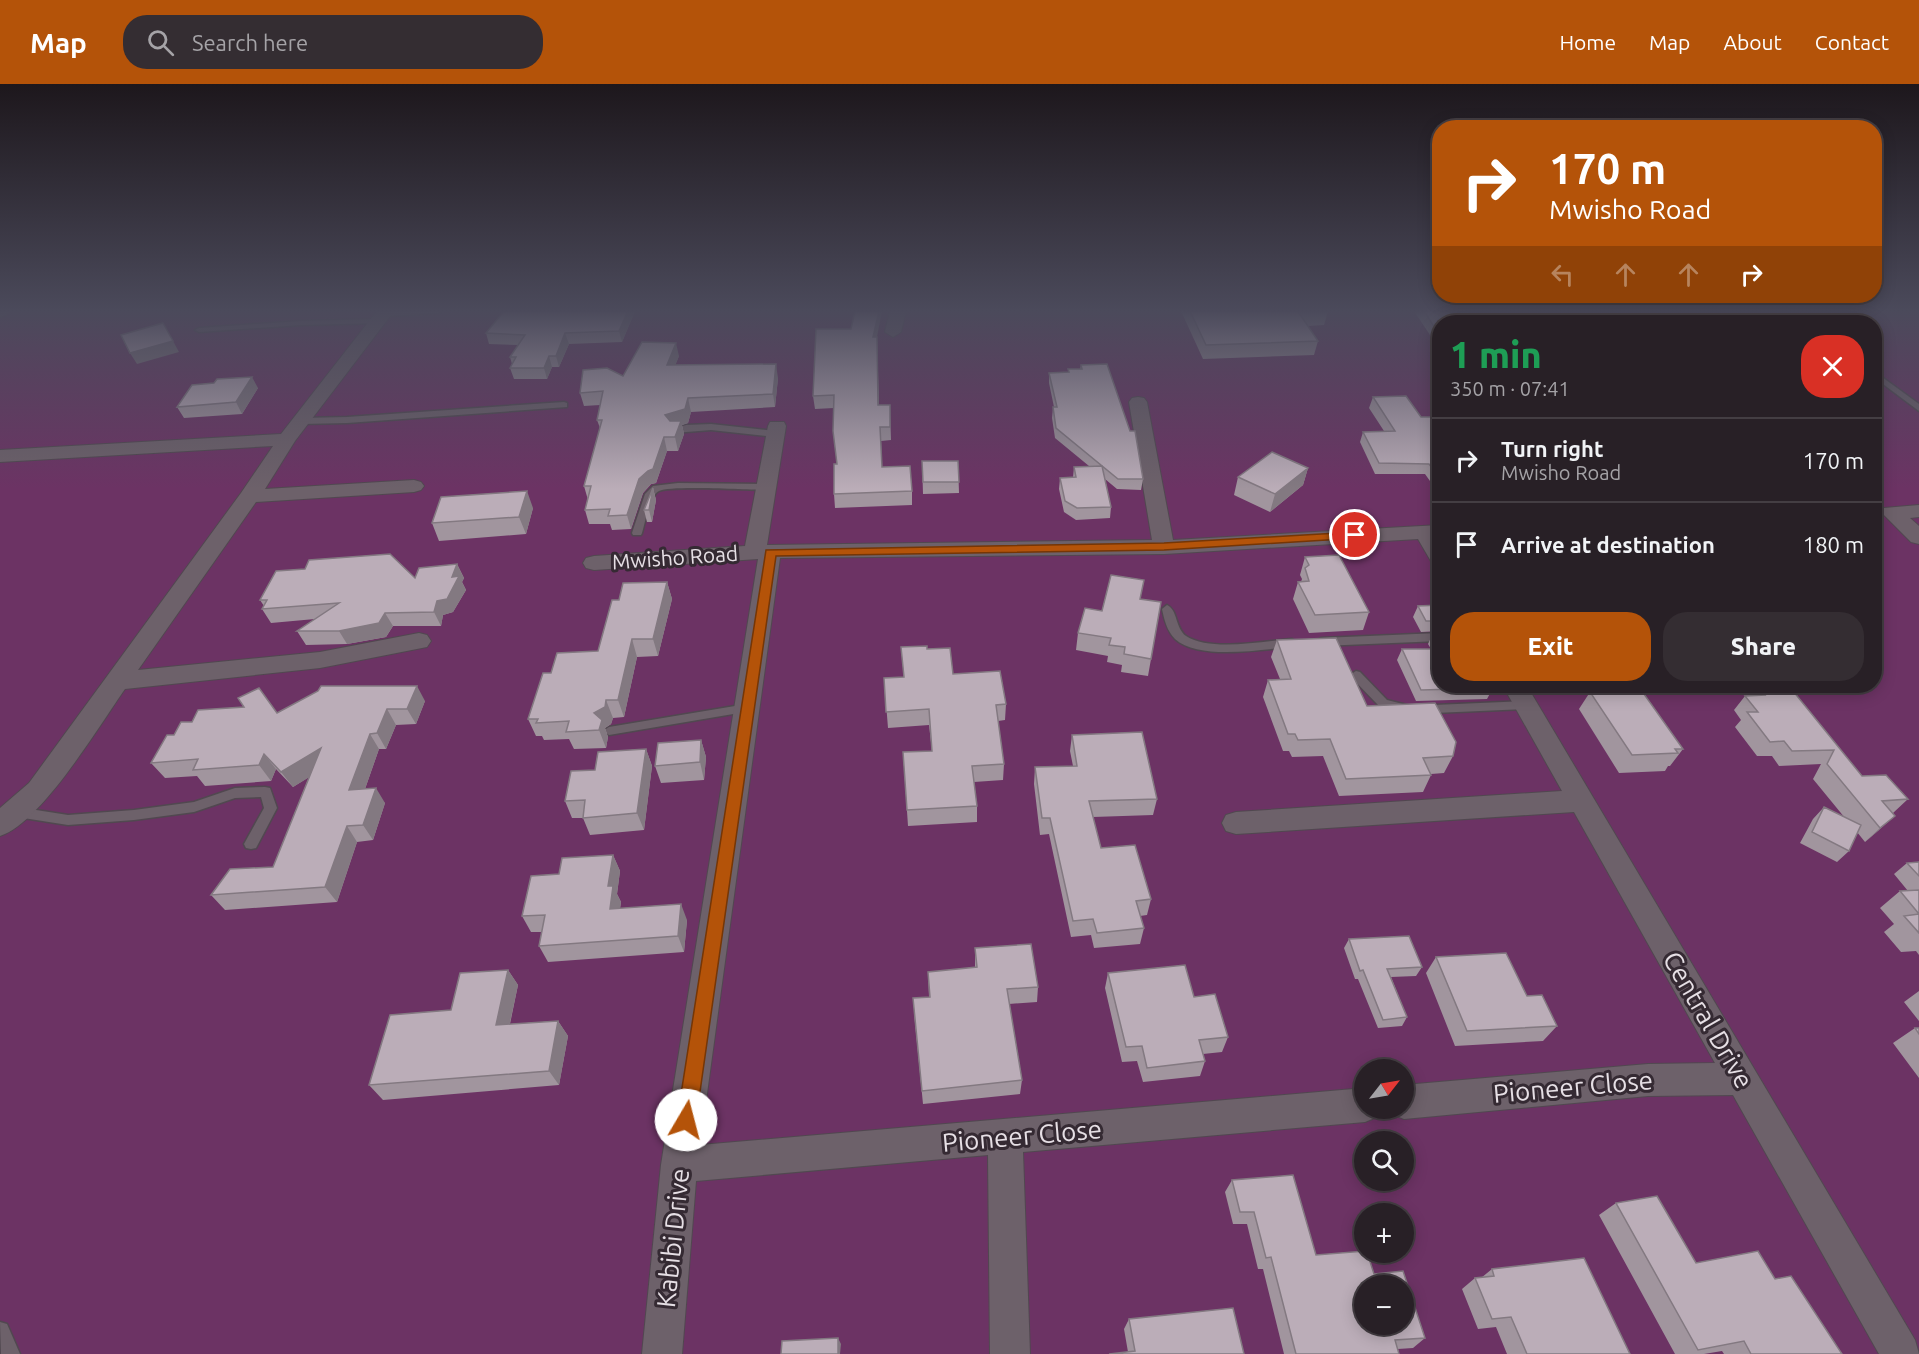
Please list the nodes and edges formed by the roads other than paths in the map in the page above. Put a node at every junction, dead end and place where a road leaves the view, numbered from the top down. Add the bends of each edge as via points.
1 (340, 370) edge
2 (1882, 379) edge
3 (1138, 402) dead end
4 (564, 405) dead end
5 (1919, 408) edge
6 (301, 421) junction
7 (674, 430) edge
8 (776, 430) joint
9 (287, 439) junction
10 (0, 456) edge
11 (414, 486) dead end
12 (766, 487) junction
13 (250, 496) junction
14 (1919, 511) edge
15 (1883, 512) edge
16 (1432, 531) edge
17 (637, 533) dead end
18 (1919, 537) edge
19 (1164, 547) junction
20 (763, 552) junction
21 (594, 563) dead end
22 (1167, 609) dead end
23 (1432, 637) edge
24 (419, 641) dead end
25 (1356, 675) edge
26 (117, 681) junction
27 (1521, 695) edge
28 (747, 708) junction
29 (609, 731) dead end
30 (1581, 801) junction
31 (8, 819) edge
32 (1236, 823) dead end
33 (251, 844) dead end
34 (1743, 1079) junction
35 (1414, 1101) edge
36 (1354, 1106) edge
37 (1005, 1137) junction
38 (680, 1165) junction
39 (0, 1331) edge
40 (11, 1354) edge
41 (662, 1354) edge
42 (1010, 1354) edge
43 (1900, 1354) edge

1 - 6 street
2 - 5 lane
3 - 19 street
4 - 6 lane
6 - 9 street
7 - 8 lane
8 - 12 street, Kabibi Drive
9 - 10 street
9 - 13 street
11 - 13 street
12 - 17 lane via 656,488 648,496
12 - 20 street, Kabibi Drive
13 - 26 street
14 - 15 street
15 - 18 street
16 - 19 street, Mwisho Road
19 - 20 street, Mwisho Road
20 - 21 street, Mwisho Road
20 - 28 street, Kabibi Drive
22 - 23 lane via 1181,638 1205,647
24 - 26 street via 320,660
25 - 27 lane via 1383,702 1411,710
26 - 31 street via 39,790
27 - 30 street, Central Drive
28 - 29 lane
28 - 38 street, Kabibi Drive
30 - 32 street
30 - 34 street, Central Drive
31 - 33 lane via 135,815 194,807 235,792 265,792 271,808
34 - 35 street, Pioneer Close via 1648,1080
34 - 43 street, Central Drive
36 - 37 street, Pioneer Close
37 - 38 street, Pioneer Close
37 - 42 street
38 - 41 street, Kabibi Drive
39 - 40 lane

